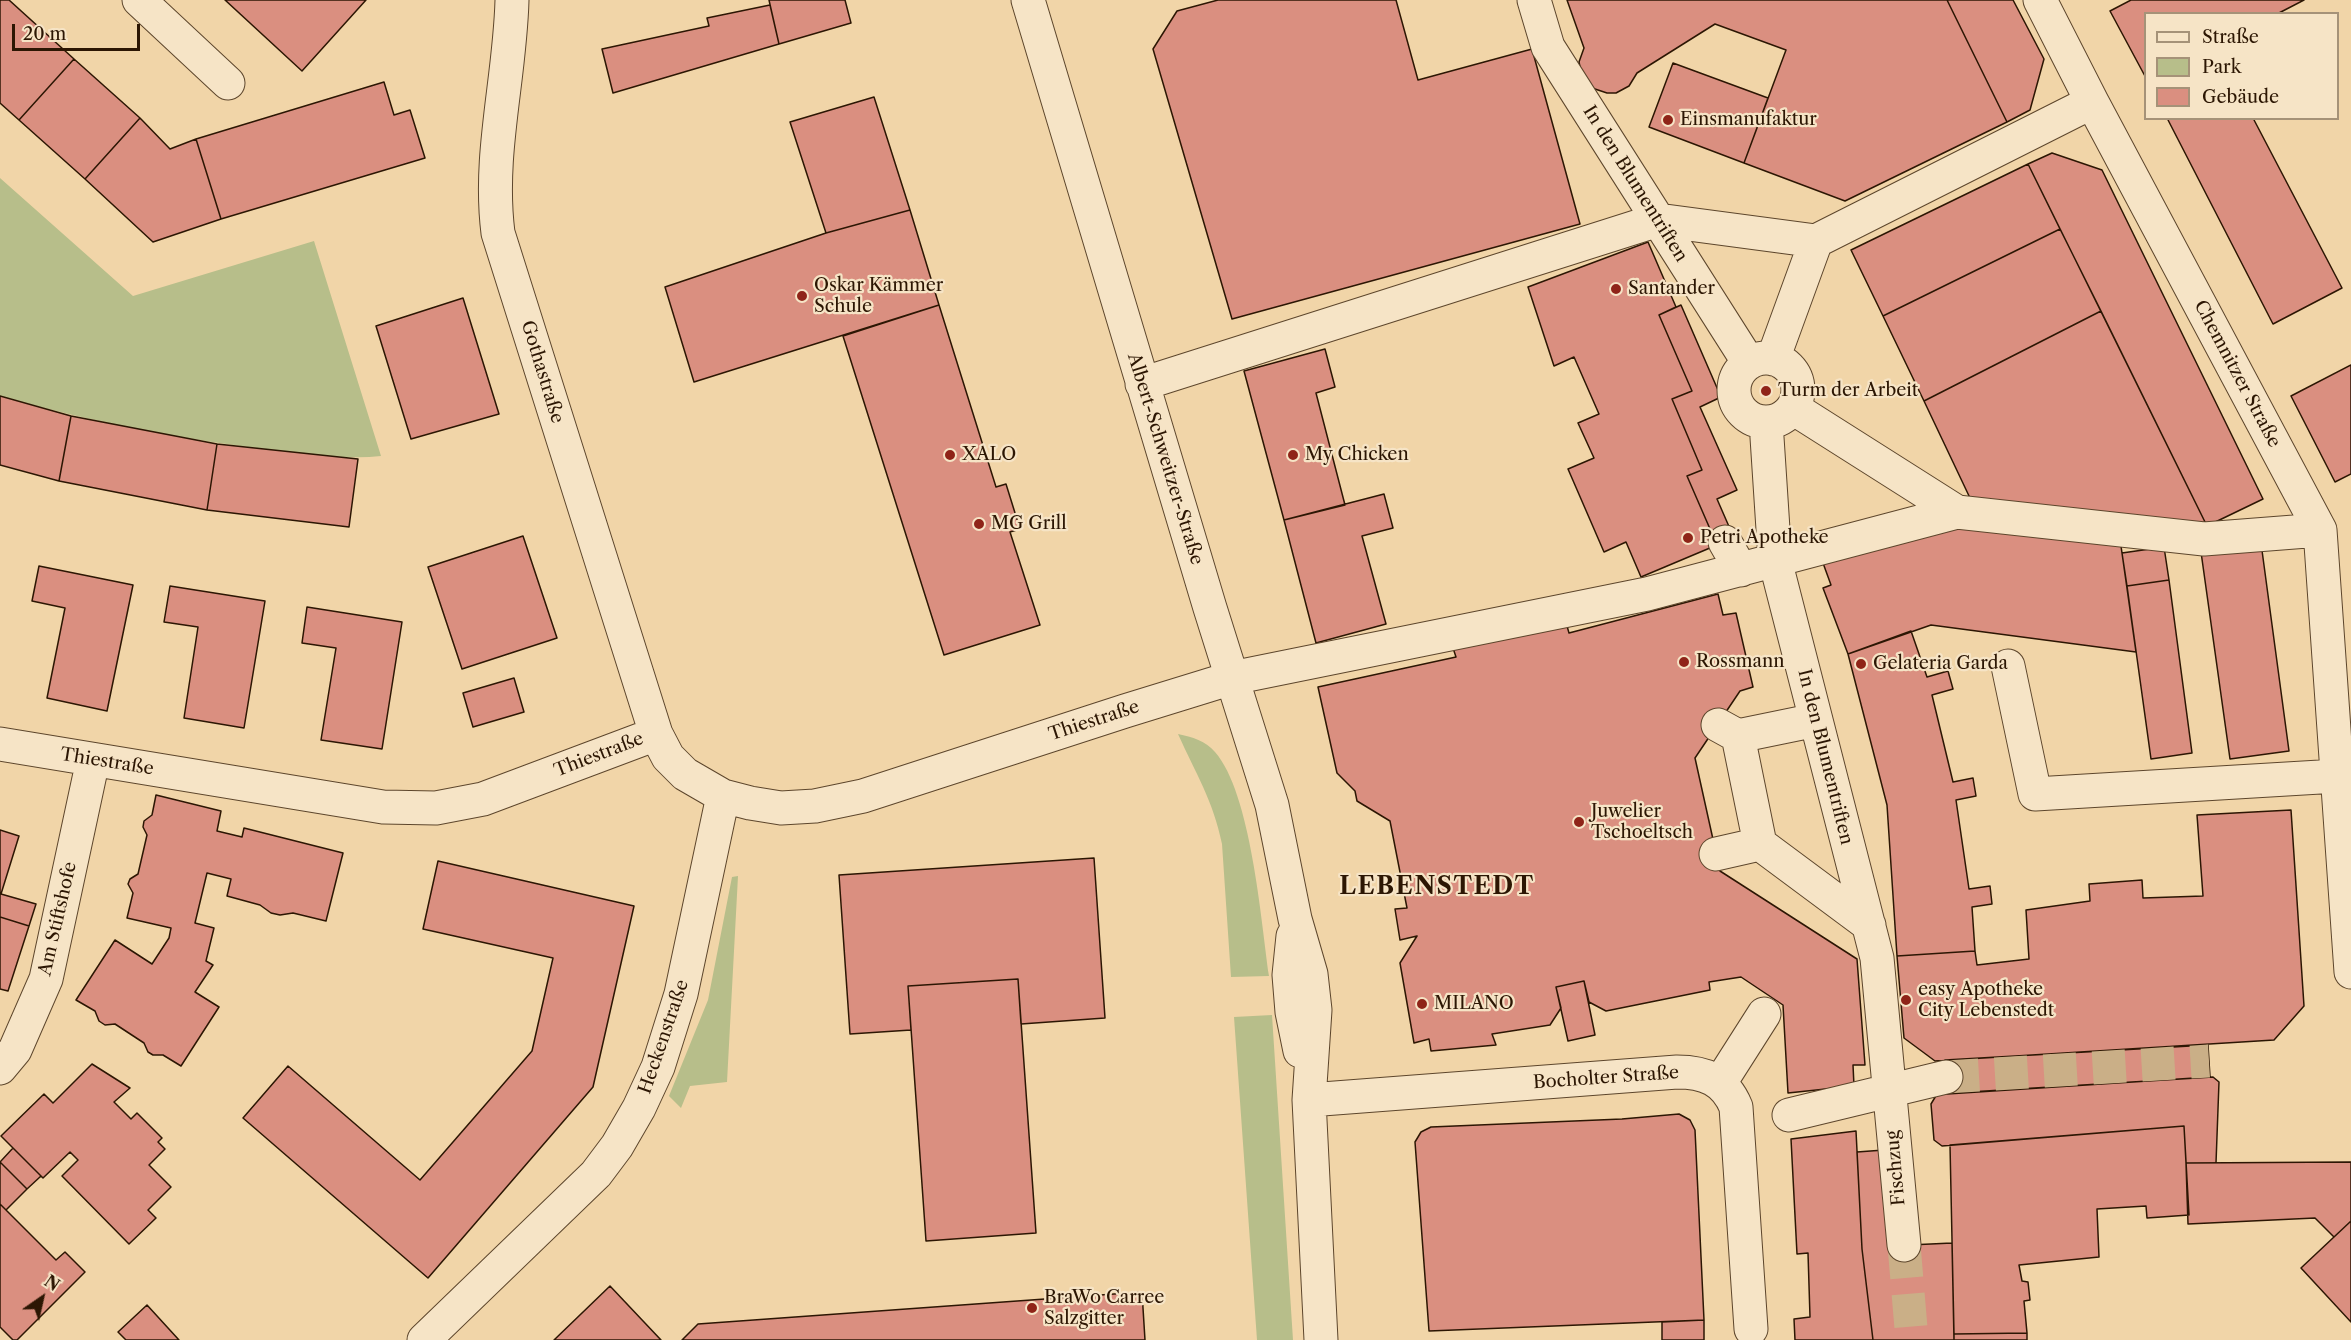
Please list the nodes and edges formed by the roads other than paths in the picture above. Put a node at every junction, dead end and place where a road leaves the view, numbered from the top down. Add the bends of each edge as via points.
1 (139, 0) edge
2 (512, 0) edge
3 (1028, 0) edge
4 (1534, 0) edge
5 (2040, 0) edge
6 (228, 82) dead end
7 (2092, 102) junction
8 (1658, 220) junction
9 (1815, 241) junction
10 (1761, 361) junction
11 (1142, 384) junction
12 (1779, 415) junction
13 (1957, 512) junction
14 (2320, 530) junction
15 (1775, 560) junction
16 (2008, 666) dead end
17 (1232, 678) junction
18 (1816, 720) junction
19 (656, 734) junction
20 (0, 744) edge
21 (93, 760) junction
22 (2337, 776) junction
23 (723, 796) junction
24 (1760, 844) junction
25 (1716, 854) dead end
26 (1869, 925) junction
27 (2351, 972) edge
28 (1764, 1014) dead end
29 (0, 1068) edge
30 (1946, 1077) tunnel mouth
31 (1720, 1083) junction
32 (1889, 1091) junction
33 (1309, 1100) junction
34 (1789, 1115) dead end
35 (1904, 1245) tunnel mouth
36 (1751, 1329) dead end
37 (424, 1340) edge
38 (1321, 1340) edge

1 - 6 street
2 - 19 street, Gothastraße via 495,154 498,233
3 - 11 street, Albert-Schweitzer-Straße
4 - 8 street, In den Blumentriften via 1548,46
5 - 7 street, Chemnitzer Straße
7 - 9 street
7 - 14 street, Chemnitzer Straße
8 - 9 street
8 - 10 street, In den Blumentriften via 1697,309
8 - 11 street
9 - 10 street
10 - 12 street via 1783,363 1796,378 1797,398
10 - 12 street via 1736,379 1735,399 1746,415 1756,420
11 - 17 street, Albert-Schweitzer-Straße
12 - 13 street
12 - 15 street, In den Blumentriften
13 - 14 street via 2181,545 2204,539
13 - 15 street, Thiestraße
14 - 22 street, Chemnitzer Straße
15 - 17 street, Thiestraße via 1733,556 1647,594
15 - 18 street, In den Blumentriften
16 - 22 street via 2036,794
17 - 23 street, Thiestraße via 863,796 781,808
17 - 33 street, Albert-Schweitzer-Straße via 1272,805 1295,919 1288,975
18 - 24 street via 1728,730
18 - 26 street, In den Blumentriften
19 - 21 street, Thiestraße via 483,799 436,808 384,807
19 - 23 street, Thiestraße via 668,757 685,774
20 - 21 street, Thiestraße
21 - 29 street, Am Stiftshofe via 46,979 15,1050
22 - 27 street, Chemnitzer Straße
23 - 37 street, Heckenstraße via 681,994 658,1067 639,1108 596,1174
24 - 25 street
24 - 26 street
26 - 32 street, In den Blumentriften via 1877,958
28 - 31 street
30 - 32 street
31 - 33 street, Bocholter Straße via 1700,1073 1677,1072
31 - 36 street via 1729,1091 1736,1107
32 - 34 street
32 - 35 street, Fischzug
33 - 38 street, Albert-Schweitzer-Straße

